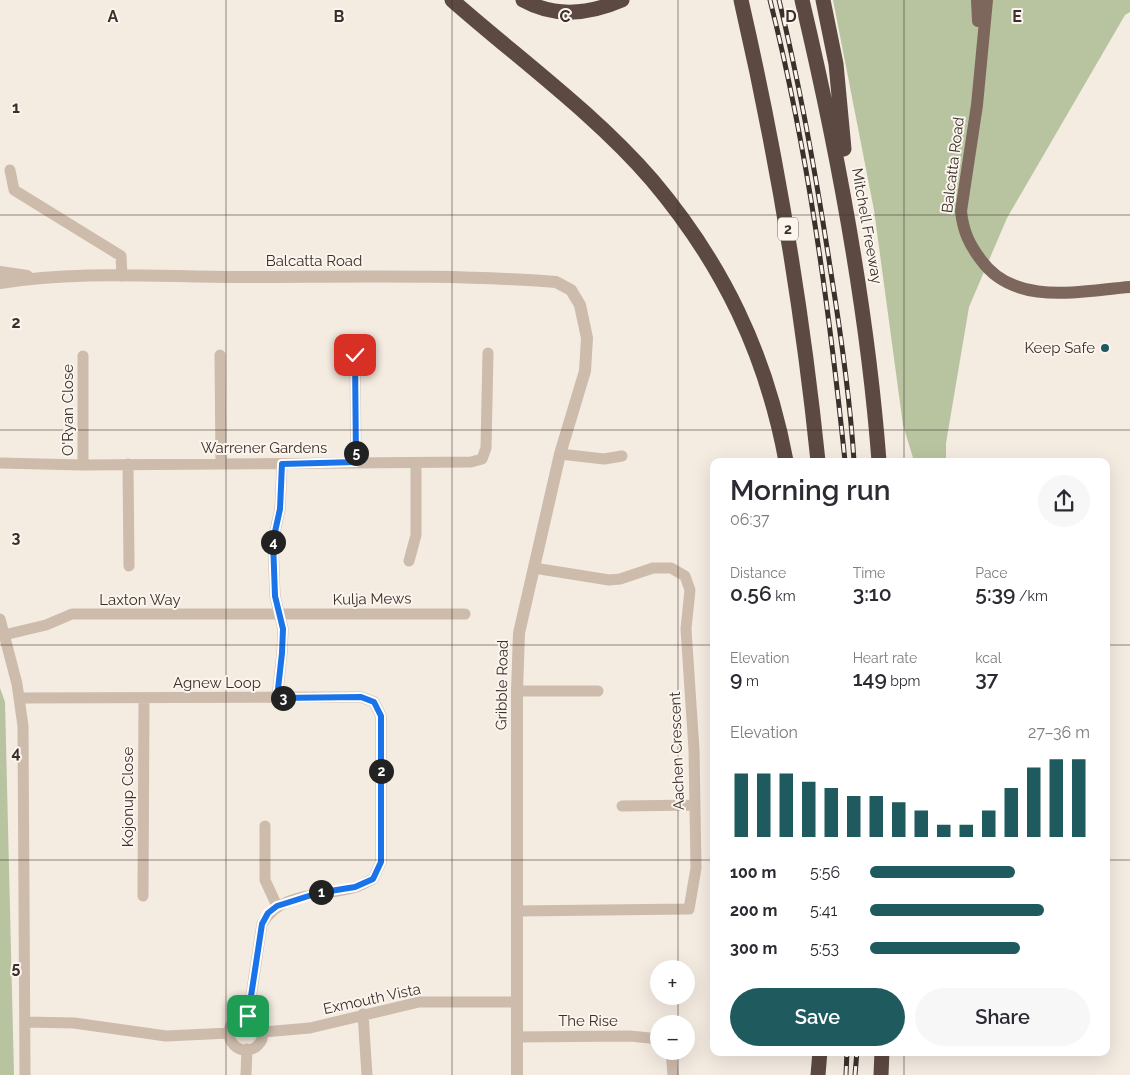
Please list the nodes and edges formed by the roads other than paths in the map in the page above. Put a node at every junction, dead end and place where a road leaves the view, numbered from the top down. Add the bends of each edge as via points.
1 (452, 0) edge
2 (523, 0) edge
3 (622, 0) edge
4 (741, 0) edge
5 (802, 0) edge
6 (823, 0) edge
7 (977, 0) edge
8 (987, 0) edge
9 (980, 58) junction
10 (10, 170) dead end
11 (852, 233) junction
12 (0, 272) edge
13 (122, 276) junction
14 (37, 278) junction
15 (0, 283) edge
16 (1130, 287) edge
17 (580, 306) joint
18 (488, 353) dead end
19 (220, 355) dead end
20 (355, 355) dead end
21 (83, 356) dead end
22 (560, 454) junction
23 (622, 456) dead end
24 (785, 458) edge
25 (818, 458) edge
26 (879, 458) edge
27 (356, 462) junction
28 (0, 463) edge
29 (416, 463) junction
30 (128, 464) junction
31 (221, 464) junction
32 (282, 464) junction
33 (83, 465) junction
34 (408, 561) dead end
35 (129, 566) dead end
36 (534, 568) junction
37 (465, 614) dead end
38 (280, 615) junction
39 (0, 619) edge
40 (4, 635) junction
41 (517, 691) junction
42 (598, 691) dead end
43 (20, 698) junction
44 (144, 698) junction
45 (277, 698) junction
46 (694, 805) junction
47 (622, 806) dead end
48 (265, 826) dead end
49 (143, 896) dead end
50 (277, 906) junction
51 (517, 911) junction
52 (517, 1002) junction
53 (363, 1014) junction
54 (248, 1016) junction
55 (26, 1022) junction
56 (263, 1032) junction
57 (230, 1034) junction
58 (517, 1037) junction
59 (650, 1038) edge
60 (247, 1049) junction
61 (820, 1056) edge
62 (882, 1056) edge
63 (672, 1060) edge
64 (25, 1075) edge
65 (246, 1075) edge
66 (367, 1075) edge
67 (517, 1075) edge
68 (673, 1075) edge
69 (818, 1075) edge
70 (880, 1075) edge

1 - 24 highway via 591,119 651,180 702,245 737,309 762,368 779,423
2 - 3 highway via 543,8 570,12 605,8
4 - 25 highway, 2 via 785,210
5 - 11 highway, Mitchell Freeway
6 - 11 highway via 836,64
7 - 9 main road, Balcatta Road
8 - 9 main road, Balcatta Road
9 - 16 main road, Balcatta Road via 977,105 962,211 969,244 986,267 1005,283 1026,291 1051,293
10 - 13 street via 14,190 121,256
11 - 26 highway, Mitchell Freeway via 865,318
12 - 14 street, Balcatta Road
13 - 14 street, Balcatta Road
13 - 17 street, Balcatta Road via 475,277 549,282 568,288
14 - 15 street, Balcatta Road
17 - 22 street, Gribble Road via 587,338 585,371
18 - 29 street, Warrener Gardens via 486,448 482,459
19 - 31 street
20 - 27 street
21 - 33 street, O'Ryan Close
22 - 23 street via 604,459
22 - 36 street, Gribble Road
27 - 29 street, Warrener Gardens
27 - 32 street, Warrener Gardens
28 - 33 street, Warrener Gardens
29 - 34 street via 416,535
30 - 31 street, Warrener Gardens
30 - 33 street, Warrener Gardens
30 - 35 street
31 - 32 street, Warrener Gardens
32 - 38 street via 280,509 273,541 275,596
36 - 41 street, Gribble Road via 519,633
36 - 46 street, Aachen Crescent via 600,579 620,579 653,568 672,568 685,576 690,590 686,629
37 - 38 street, Kulja Mews
38 - 40 street, Laxton Way via 72,614 46,625
38 - 45 street via 282,653
39 - 40 street
40 - 43 street
41 - 42 street
41 - 51 street, Gribble Road
43 - 44 street, Agnew Loop
43 - 55 street
44 - 45 street, Agnew Loop
44 - 49 street, Kojonup Close
45 - 50 street, Agnew Loop via 361,697 374,702 381,716 381,862 373,879 355,887 318,893
46 - 47 street
46 - 51 street, Aachen Crescent via 696,868 689,910
48 - 50 street via 264,874
50 - 54 street via 262,924
51 - 52 street, Gribble Road
52 - 53 street, Exmouth Vista via 419,1002
52 - 58 street, Gribble Road
53 - 56 street, Exmouth Vista via 310,1028
53 - 66 street
54 - 56 street via 258,1021
54 - 57 street via 242,1016 233,1023
55 - 57 street via 74,1023 166,1036
55 - 64 street
56 - 60 street via 256,1046
57 - 60 street via 235,1045
58 - 59 street, The Rise
58 - 67 street, Gribble Road
60 - 65 street
61 - 69 highway
62 - 70 highway
63 - 68 street

